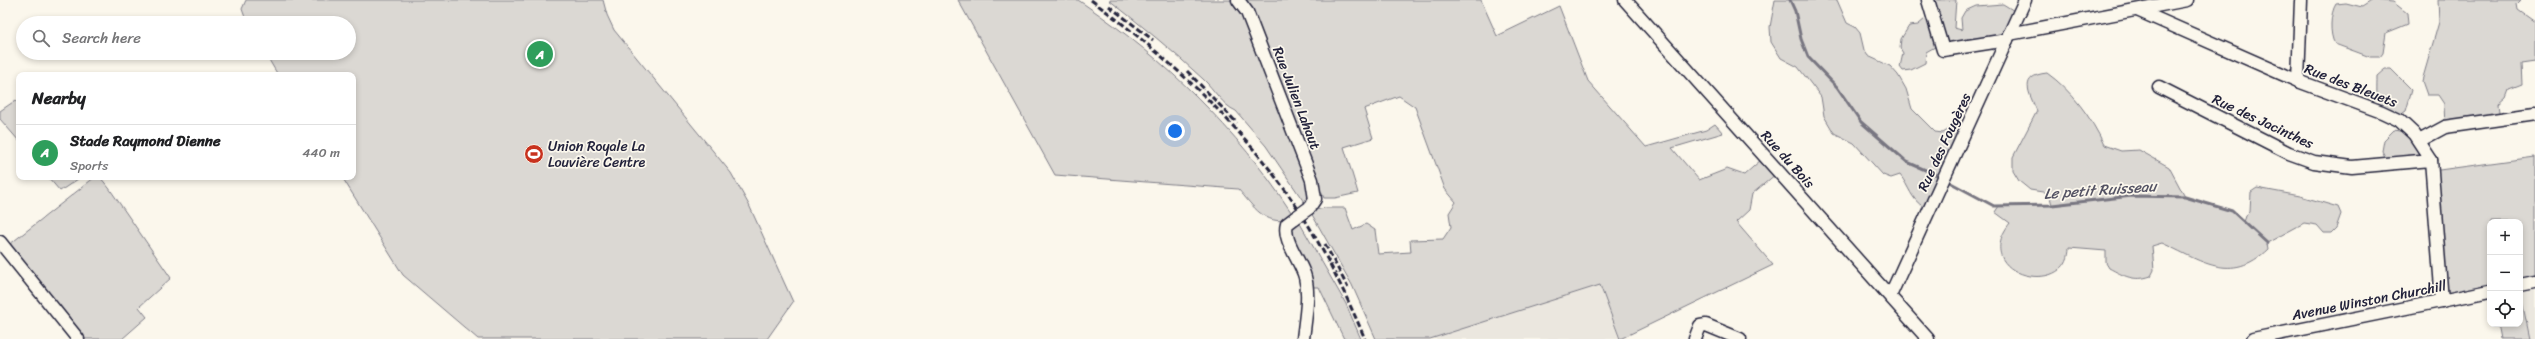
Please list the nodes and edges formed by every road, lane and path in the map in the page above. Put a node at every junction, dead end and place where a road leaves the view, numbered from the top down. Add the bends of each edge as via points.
1 (1238, 0) edge
2 (1625, 0) edge
3 (1928, 0) edge
4 (2025, 0) edge
5 (2187, 0) edge
6 (2301, 0) edge
7 (2137, 10) junction
8 (2008, 37) junction
9 (2298, 81) junction
10 (2159, 87) dead end
11 (2535, 114) edge
12 (2419, 141) junction
13 (2430, 160) junction
14 (0, 242) edge
15 (2535, 282) edge
16 (2523, 284) edge
17 (2487, 292) edge
18 (1890, 296) junction
19 (2442, 301) junction
20 (78, 339) edge
21 (1303, 339) edge
22 (1695, 339) edge
23 (1740, 339) edge
24 (1928, 339) edge
25 (2253, 339) edge

1 - 21 street, Rue Julien Lahaut, bridge via 1247,12 1312,180 1315,199 1309,208 1287,224 1286,233 1307,287
2 - 18 street, Rue du Bois
3 - 8 street via 1943,50
4 - 8 street, Rue des Fougères
5 - 7 street
6 - 9 street
7 - 8 street
7 - 9 street, Rue des Bleuets
8 - 18 street, Rue des Fougères
9 - 12 street, Rue des Bleuets via 2396,118
10 - 13 street, Rue des Jacinthes via 2289,153 2314,162 2352,167
11 - 12 street via 2445,127
12 - 13 street, Rue des Bleuets
13 - 19 street, Rue des Bleuets
14 - 20 street
15 - 16 street
17 - 19 street, Avenue Winston Churchill
18 - 24 street, Rue du Bois
19 - 25 street, Avenue Winston Churchill
22 - 23 street via 1700,326 1706,325

